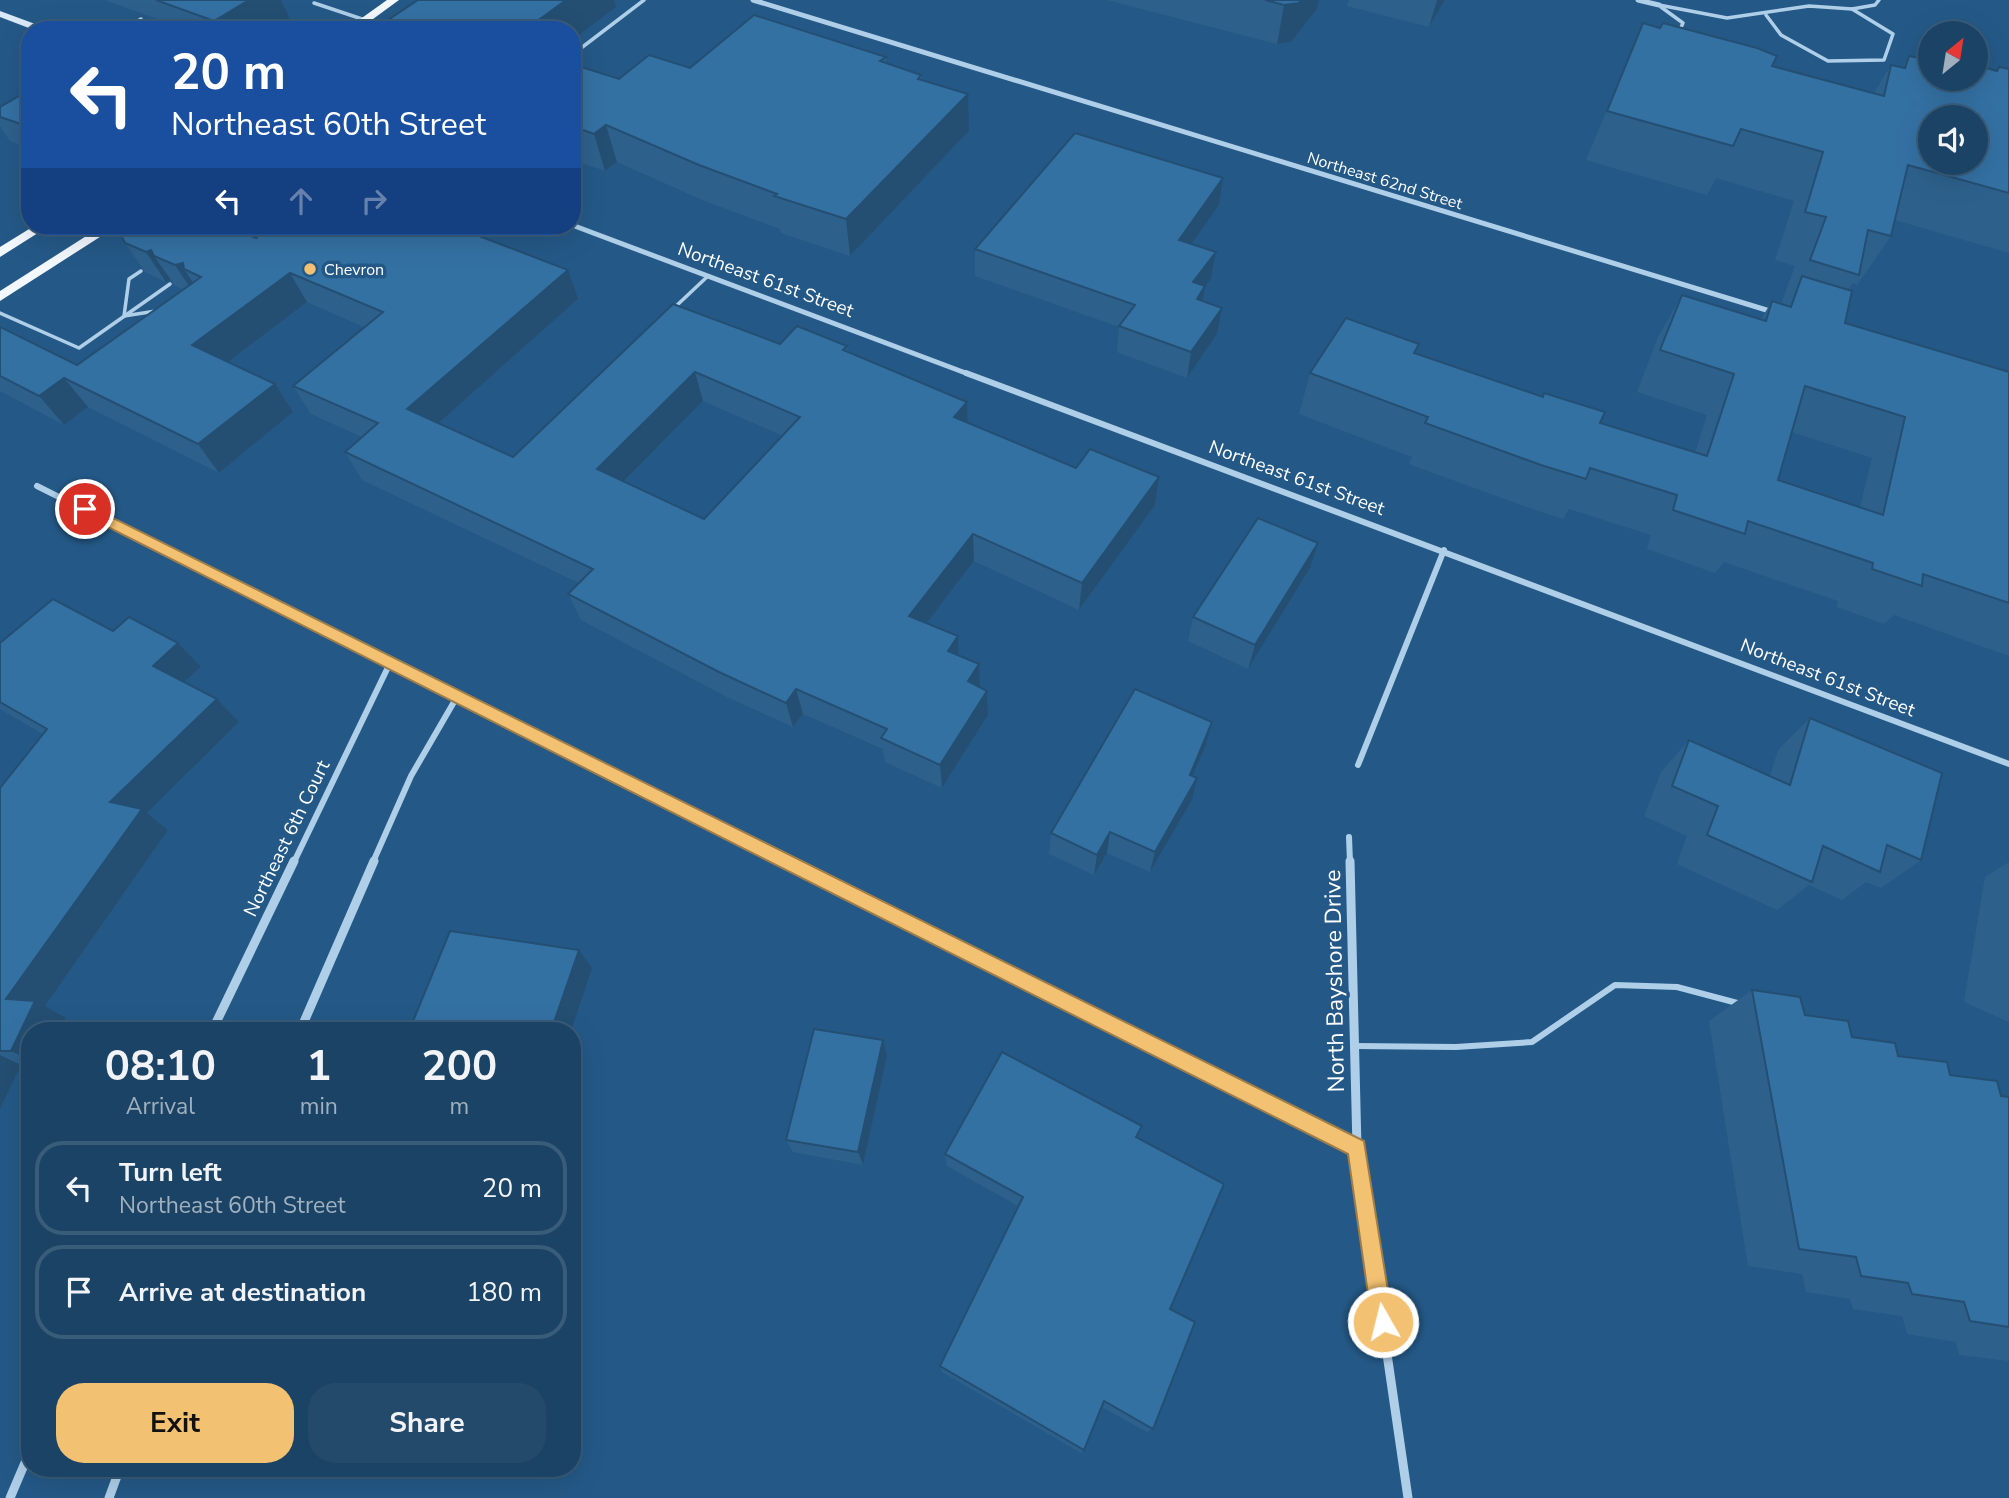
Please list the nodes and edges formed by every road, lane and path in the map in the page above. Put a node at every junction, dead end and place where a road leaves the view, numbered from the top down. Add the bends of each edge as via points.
1 (394, 0) edge
2 (644, 0) edge
3 (753, 0) edge
4 (1638, 0) edge
5 (1879, 0) edge
6 (314, 3) dead end
7 (1659, 5) junction
8 (1852, 9) junction
9 (0, 14) edge
10 (1765, 15) junction
11 (141, 19) dead end
12 (365, 20) joint
13 (138, 21) edge
14 (21, 22) edge
15 (1675, 42) edge
16 (581, 48) edge
17 (581, 228) edge
18 (29, 235) edge
19 (97, 235) edge
20 (237, 235) edge
21 (263, 235) edge
22 (231, 239) edge
23 (264, 250) edge
24 (0, 253) edge
25 (141, 271) edge
26 (708, 276) junction
27 (170, 284) edge
28 (0, 297) edge
29 (674, 308) edge
30 (161, 310) edge
31 (0, 313) edge
32 (1779, 314) edge
33 (124, 316) junction
34 (37, 486) dead end
35 (1444, 550) junction
36 (391, 661) junction
37 (458, 695) junction
38 (2009, 764) edge
39 (1358, 765) dead end
40 (1349, 837) dead end
41 (1743, 1005) dead end
42 (216, 1022) edge
43 (304, 1022) edge
44 (1355, 1046) junction
45 (1357, 1148) junction
46 (21, 1472) edge
47 (117, 1477) edge
48 (10, 1498) edge
49 (109, 1498) edge
50 (1408, 1498) edge

1 - 12 main road
2 - 16 lane
3 - 32 street, Northeast 62nd Street
4 - 7 street
5 - 8 lane
6 - 12 lane
7 - 10 lane via 1727,18
7 - 15 lane via 1684,23
8 - 10 lane via 1809,6
8 - 10 lane via 1893,34 1884,60 1828,61 1782,35
9 - 14 main road
11 - 13 lane
17 - 26 street, Northeast 61st Street
18 - 24 main road
19 - 28 main road
20 - 22 lane
21 - 23 lane
25 - 33 lane via 129,279
26 - 29 lane
26 - 35 street, Northeast 61st Street
27 - 33 lane
30 - 33 lane
31 - 33 lane via 79,348
34 - 36 street
35 - 38 street, Northeast 61st Street
35 - 39 street
36 - 37 street
36 - 42 street, Northeast 6th Court
37 - 43 street via 411,776
37 - 45 street
40 - 44 street, North Bayshore Drive
41 - 44 lane via 1677,988 1615,985 1532,1042
44 - 45 street, North Bayshore Drive
45 - 50 street, North Bayshore Drive
46 - 48 street
47 - 49 street

